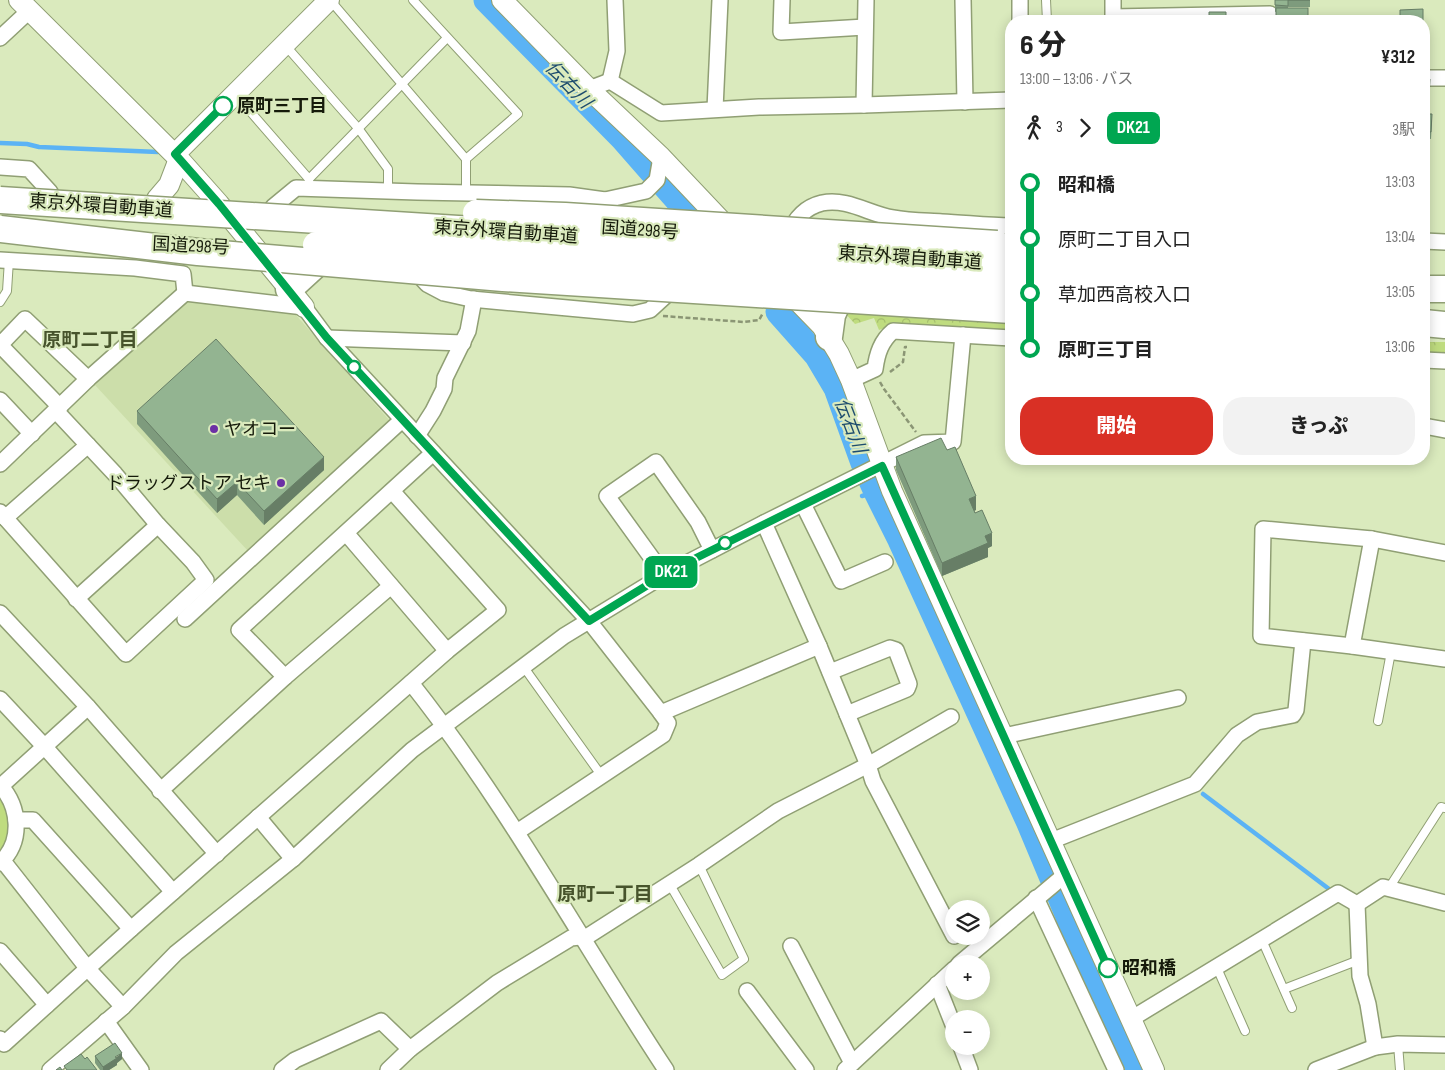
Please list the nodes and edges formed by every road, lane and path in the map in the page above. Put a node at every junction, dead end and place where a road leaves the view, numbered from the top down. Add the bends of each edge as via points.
1 (329, 0) edge
2 (413, 0) edge
3 (502, 0) edge
4 (615, 0) edge
5 (720, 0) edge
6 (782, 0) edge
7 (866, 0) edge
8 (963, 0) edge
9 (1020, 0) edge
10 (1046, 0) edge
11 (1113, 0) edge
12 (24, 5) edge
13 (1270, 12) edge
14 (1020, 15) edge
15 (1047, 15) edge
16 (1113, 15) edge
17 (1203, 15) edge
18 (865, 27) junction
19 (0, 38) edge
20 (447, 38) junction
21 (284, 45) junction
22 (1430, 78) edge
23 (1445, 78) edge
24 (610, 81) junction
25 (402, 84) junction
26 (589, 89) junction
27 (235, 94) junction
28 (1005, 100) edge
29 (965, 102) junction
30 (864, 106) junction
31 (715, 109) junction
32 (358, 128) junction
33 (177, 156) junction
34 (661, 157) junction
35 (466, 159) junction
36 (0, 167) edge
37 (309, 183) junction
38 (0, 189) edge
39 (388, 191) junction
40 (50, 192) junction
41 (466, 193) junction
42 (0, 200) edge
43 (158, 200) junction
44 (605, 200) junction
45 (273, 207) junction
46 (214, 209) junction
47 (0, 225) edge
48 (0, 229) edge
49 (627, 230) junction
50 (0, 234) edge
51 (736, 236) junction
52 (787, 239) junction
53 (1430, 241) edge
54 (1445, 242) edge
55 (163, 245) junction
56 (1005, 245) edge
57 (1005, 246) edge
58 (1005, 246) edge
59 (256, 250) junction
60 (321, 255) junction
61 (5, 260) edge
62 (404, 260) junction
63 (135, 268) junction
64 (685, 278) junction
65 (782, 284) junction
66 (844, 288) junction
67 (1005, 288) edge
68 (185, 293) junction
69 (296, 298) junction
70 (474, 299) junction
71 (1005, 299) edge
72 (0, 302) edge
73 (650, 310) junction
74 (1005, 310) edge
75 (1430, 313) edge
76 (1445, 314) edge
77 (1430, 323) edge
78 (1445, 324) edge
79 (963, 335) junction
80 (830, 337) junction
81 (327, 338) junction
82 (1005, 338) edge
83 (463, 343) junction
84 (0, 345) edge
85 (912, 346) dead end
86 (1430, 360) edge
87 (1445, 361) edge
88 (882, 371) junction
89 (88, 379) junction
90 (850, 380) junction
91 (0, 400) edge
92 (58, 409) junction
93 (402, 420) junction
94 (1430, 427) edge
95 (1445, 430) edge
96 (32, 434) junction
97 (416, 436) junction
98 (924, 443) junction
99 (88, 445) junction
100 (433, 453) junction
101 (0, 464) edge
102 (878, 467) junction
103 (392, 491) junction
104 (803, 504) junction
105 (3, 515) edge
106 (764, 523) junction
107 (158, 525) junction
108 (346, 533) junction
109 (1372, 539) junction
110 (712, 550) junction
111 (1445, 554) edge
112 (885, 562) dead end
113 (664, 575) junction
114 (391, 586) junction
115 (76, 599) junction
116 (0, 613) edge
117 (185, 619) dead end
118 (589, 621) junction
119 (1303, 640) junction
120 (819, 646) junction
121 (1352, 646) junction
122 (447, 651) junction
123 (1391, 652) junction
124 (1445, 659) edge
125 (523, 666) junction
126 (830, 672) junction
127 (284, 677) junction
128 (411, 683) junction
129 (1178, 698) dead end
130 (0, 699) edge
131 (88, 707) junction
132 (662, 713) junction
133 (847, 714) junction
134 (951, 717) dead end
135 (1378, 721) dead end
136 (444, 725) junction
137 (1004, 736) junction
138 (44, 746) junction
139 (868, 765) junction
140 (601, 775) junction
141 (0, 786) edge
142 (160, 791) junction
143 (1445, 808) edge
144 (258, 817) junction
145 (16, 820) junction
146 (517, 832) junction
147 (1051, 841) junction
148 (217, 854) junction
149 (292, 859) junction
150 (1, 862) edge
151 (699, 865) junction
152 (1064, 875) junction
153 (669, 882) junction
154 (1390, 888) junction
155 (173, 892) junction
156 (1038, 895) junction
157 (1445, 903) edge
158 (1357, 904) junction
159 (945, 919) edge
160 (131, 930) junction
161 (581, 936) junction
162 (1262, 940) junction
163 (791, 946) dead end
164 (0, 951) edge
165 (969, 955) edge
166 (1359, 960) junction
167 (1217, 968) junction
168 (88, 969) junction
169 (945, 977) edge
170 (938, 984) junction
171 (1284, 989) junction
172 (747, 991) dead end
173 (47, 1005) junction
174 (123, 1007) junction
175 (1292, 1008) dead end
176 (948, 1010) edge
177 (1131, 1019) junction
178 (106, 1021) junction
179 (1245, 1031) dead end
180 (0, 1039) edge
181 (1398, 1044) junction
182 (1445, 1045) edge
183 (1375, 1048) junction
184 (410, 1049) junction
185 (964, 1055) edge
186 (848, 1067) edge
187 (138, 1069) edge
188 (50, 1070) edge
189 (282, 1070) edge
190 (388, 1070) edge
191 (666, 1070) edge
192 (806, 1070) edge
193 (970, 1070) edge
194 (1116, 1070) edge
195 (1154, 1070) edge
196 (1316, 1070) edge
197 (1400, 1070) edge

1 - 21 street
1 - 25 lane
2 - 20 lane
3 - 26 street
4 - 24 street via 617,51
5 - 31 street
6 - 18 street via 781,32
7 - 18 street
8 - 29 street
9 - 14 street
10 - 15 lane
11 - 16 street
12 - 19 street
12 - 33 street
13 - 17 street
18 - 30 street
20 - 25 lane
20 - 35 lane via 518,114
21 - 27 street
21 - 32 lane
22 - 23 street
24 - 26 street
24 - 31 street via 660,113
25 - 32 lane
25 - 35 lane
26 - 34 street
27 - 33 street
27 - 37 lane
28 - 29 street
29 - 30 street
30 - 31 street
32 - 37 lane
32 - 39 lane via 388,169
33 - 43 street via 169,185
33 - 46 street
34 - 44 street via 657,180 646,191
34 - 51 street
35 - 41 lane
36 - 40 street via 29,169
37 - 39 street
37 - 45 street via 296,188
38 - 40 highway, 国道298号
39 - 41 street
40 - 43 highway, 国道298号
41 - 44 street via 568,195
42 - 46 highway, 東京外環自動車道, bridge
43 - 46 highway, 国道298号
44 - 49 street
45 - 46 highway, 国道298号
45 - 49 highway, 国道298号
46 - 57 highway, bridge via 565,216
46 - 59 street
47 - 67 highway, 東京外環自動車道, bridge
48 - 74 highway, bridge via 198,252 493,277
49 - 51 highway, 国道298号
50 - 55 highway, 国道298号
51 - 52 highway, 国道298号
51 - 65 street
52 - 56 street via 793,222 811,207 835,202
52 - 58 highway, 国道298号
53 - 54 street
55 - 59 highway, 国道298号
55 - 63 street
59 - 60 highway, 国道298号
59 - 69 street
60 - 62 highway, 国道298号
60 - 69 highway
61 - 63 street
61 - 72 lane via 7,291
62 - 64 highway, 国道298号
62 - 70 street via 427,284 444,293
63 - 68 street via 183,274
64 - 65 highway, 国道298号
64 - 73 street
65 - 66 highway, 国道298号
65 - 73 path via 758,320 744,322 658,316
65 - 80 street
66 - 71 highway, 国道298号
66 - 80 highway via 832,315
68 - 69 street
68 - 89 street
69 - 81 street
70 - 73 street via 633,314
70 - 83 street
75 - 76 highway
77 - 78 highway
79 - 82 street
79 - 88 street via 893,331 884,339 876,358
79 - 98 street via 953,442
80 - 90 street
81 - 83 street
81 - 93 street
83 - 97 street via 433,411
84 - 89 street via 25,319
84 - 92 street
85 - 88 path via 905,348 903,362
86 - 87 street
88 - 90 street
88 - 98 path via 884,389
89 - 92 street
90 - 102 street
91 - 96 street
92 - 96 street
92 - 99 street
93 - 97 street
93 - 117 street
94 - 95 street
96 - 101 street
97 - 100 street
98 - 102 street
99 - 105 street
99 - 107 street
100 - 103 street
100 - 118 street
102 - 104 street
102 - 137 street
103 - 108 street
103 - 122 street via 498,610
104 - 106 street
104 - 112 street via 841,581
105 - 115 street
106 - 110 street
106 - 120 street
107 - 115 street
107 - 115 street via 206,580 126,654
108 - 114 street
108 - 127 street via 240,630
109 - 111 street
109 - 119 street via 1263,529 1261,636
109 - 121 street
110 - 113 street
110 - 113 street via 698,522 656,462 607,496
113 - 118 street
114 - 122 street
114 - 127 street
116 - 131 street
118 - 125 street
118 - 132 street
119 - 121 street
119 - 147 street via 1293,715 1257,722 1237,735 1195,784
120 - 126 street
120 - 132 street
121 - 123 street
122 - 128 street
123 - 124 street
123 - 135 lane
125 - 136 street
125 - 140 lane
126 - 133 street
126 - 133 street via 890,648 896,650 908,689
127 - 142 street
128 - 136 street
128 - 144 street
129 - 137 street
130 - 138 street
131 - 138 street
131 - 142 street
132 - 140 street via 668,723 663,735
133 - 139 street
134 - 139 street
136 - 146 street
136 - 149 street
137 - 147 street
138 - 141 street
138 - 155 street
139 - 151 street via 778,811
139 - 159 street via 873,782
140 - 146 street
141 - 145 street via 12,802
142 - 148 street
143 - 154 lane via 1441,807
144 - 148 street
144 - 149 street
145 - 150 street via 14,842
145 - 160 street via 33,820
146 - 161 street
147 - 152 street
148 - 155 street
149 - 174 street via 176,953
150 - 168 street
151 - 153 street
151 - 153 lane via 744,959 722,974
152 - 156 street
152 - 177 street
153 - 161 street via 588,936
154 - 157 street
154 - 158 street via 1383,887
155 - 160 street
156 - 165 street
156 - 194 street
158 - 162 street via 1338,893
158 - 166 street
160 - 168 street
161 - 184 street via 571,938 497,983
161 - 191 street
162 - 167 street
162 - 171 lane
163 - 186 street
164 - 173 street
166 - 171 lane
166 - 183 street
167 - 177 street
167 - 179 lane
168 - 173 street
168 - 174 street
169 - 170 street
170 - 176 street
170 - 186 street
171 - 175 lane
172 - 192 street
173 - 180 street via 4,1044
174 - 178 street
177 - 195 street
178 - 187 street
178 - 188 street
181 - 182 street
181 - 183 street
181 - 197 lane
183 - 196 street
184 - 189 street via 381,1021 295,1060
184 - 190 street
185 - 193 street

